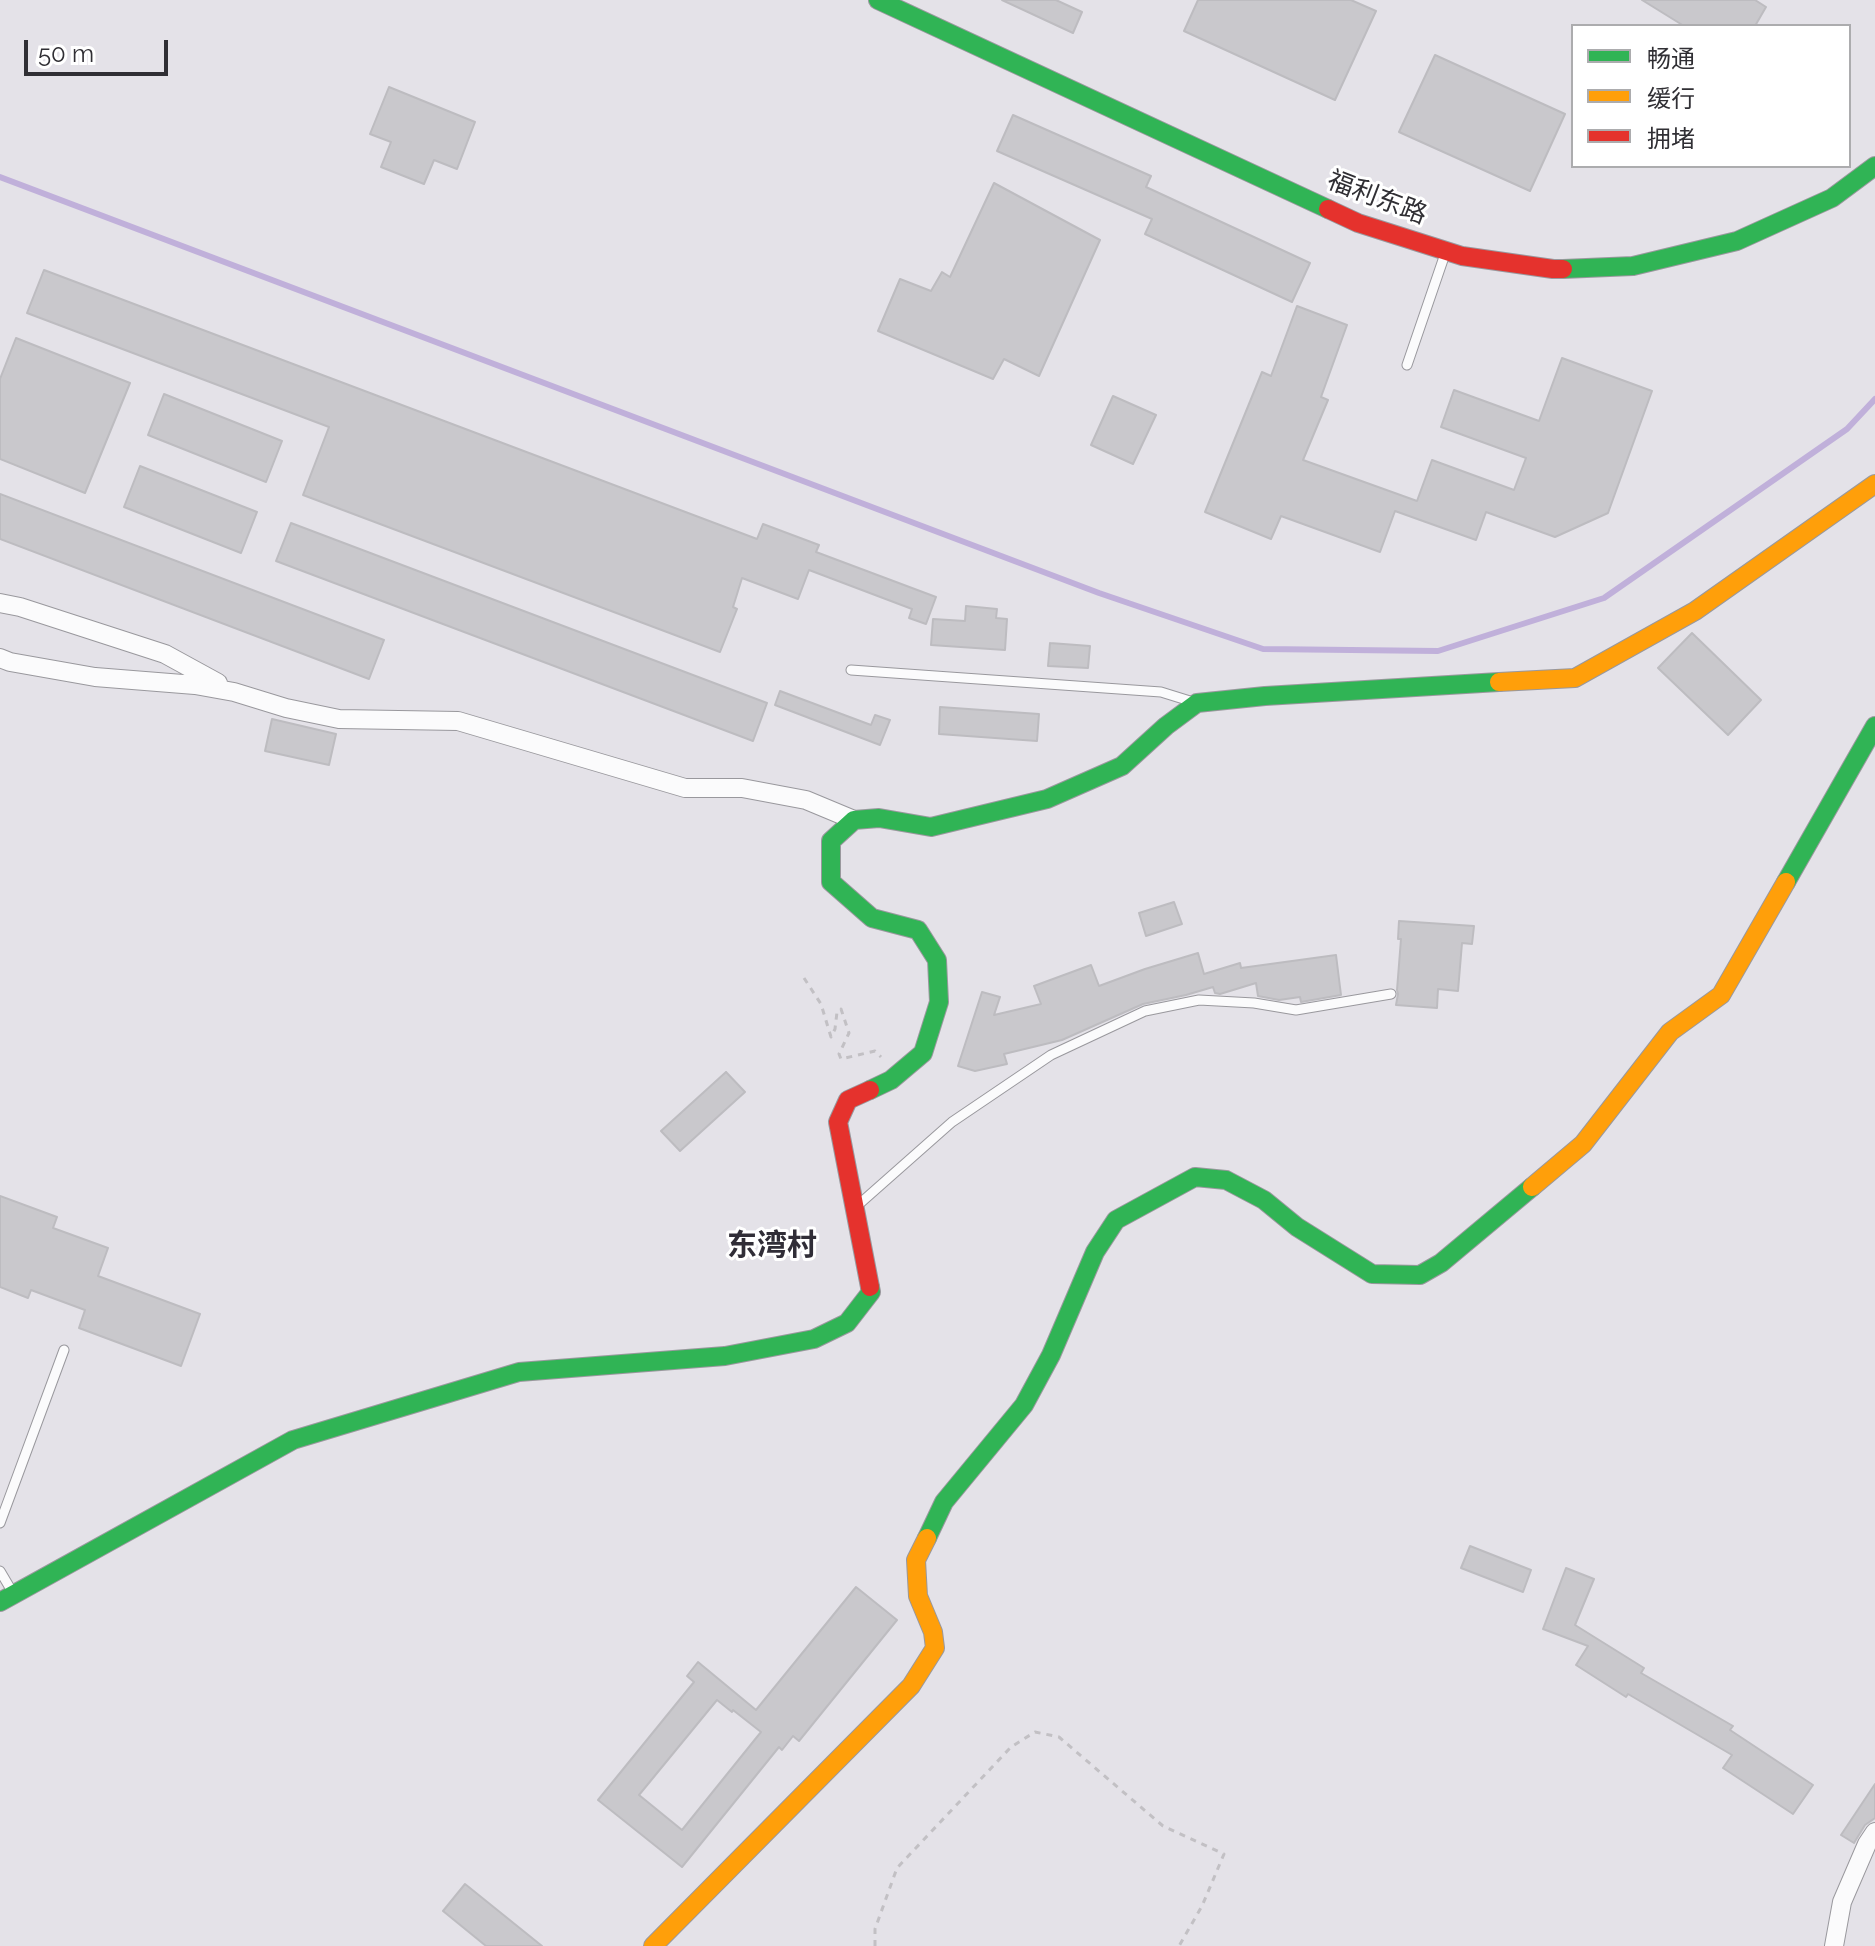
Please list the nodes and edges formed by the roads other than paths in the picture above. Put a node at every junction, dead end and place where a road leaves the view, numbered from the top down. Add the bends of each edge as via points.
1 (878, 0) edge
2 (1875, 166) edge
3 (1446, 251) junction
4 (1407, 365) dead end
5 (1875, 484) edge
6 (0, 603) edge
7 (0, 658) edge
8 (851, 670) dead end
9 (234, 692) junction
10 (1197, 703) junction
11 (1875, 726) edge
12 (854, 820) junction
13 (1391, 994) dead end
14 (854, 1208) junction
15 (64, 1350) dead end
16 (0, 1523) edge
17 (0, 1571) edge
18 (7, 1598) edge
19 (1875, 1832) edge
20 (653, 1946) edge
21 (1834, 1946) edge

1 - 3 main road, 福利东路 via 1358,223
2 - 3 main road, 福利东路 via 1832,198 1737,241 1633,266 1553,269
3 - 4 lane
5 - 10 main road via 1695,611 1575,678
6 - 9 street via 165,654
7 - 9 street via 95,677
8 - 10 lane via 1161,692
9 - 12 street via 339,719 458,721 685,788 742,788 806,800
10 - 12 main road via 1122,766 1047,799 931,827 879,818
11 - 20 main road via 1721,995 1670,1032 1583,1144 1441,1263 1420,1275 1372,1274 1226,1180 1195,1177 1116,1220 1095,1252 1024,1405 944,1502 916,1560 918,1596 935,1648 911,1686
12 - 14 main road via 831,841 831,882 872,918 918,930 937,960 939,1002 923,1053 891,1080 848,1100 838,1122
13 - 14 lane via 1296,1010 1199,1000 1145,1011 1051,1055 952,1122
14 - 18 main road via 871,1292 847,1323 814,1339 725,1356 519,1372 293,1440
15 - 16 lane
17 - 18 lane
19 - 21 street via 1842,1902

